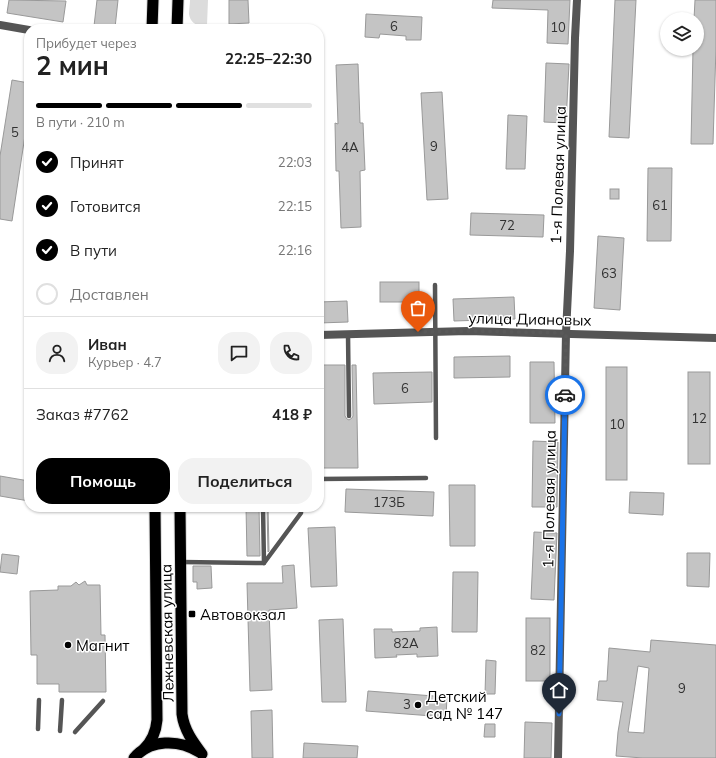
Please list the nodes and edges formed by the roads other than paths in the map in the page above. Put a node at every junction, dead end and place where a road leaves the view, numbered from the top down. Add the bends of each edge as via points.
1 (153, 0) edge
2 (178, 0) edge
3 (577, 0) edge
4 (152, 24) edge
5 (177, 24) edge
6 (0, 25) edge
7 (24, 29) edge
8 (435, 284) dead end
9 (436, 332) junction
10 (566, 333) junction
11 (348, 334) junction
12 (324, 335) edge
13 (716, 338) edge
14 (349, 416) dead end
15 (436, 438) dead end
16 (426, 478) dead end
17 (324, 479) edge
18 (155, 512) edge
19 (180, 512) edge
20 (263, 512) edge
21 (301, 512) edge
22 (181, 562) junction
23 (264, 563) junction
24 (39, 700) dead end
25 (62, 700) dead end
26 (103, 700) dead end
27 (38, 729) dead end
28 (60, 731) dead end
29 (74, 732) dead end
30 (144, 749) junction
31 (204, 756) edge
32 (134, 758) edge
33 (558, 758) edge

1 - 4 highway
2 - 5 highway
3 - 10 street, 1-я Полевая улица
6 - 7 street
8 - 9 lane
9 - 10 street, улица Диановых
9 - 11 street, улица Диановых
9 - 15 lane
10 - 13 street, улица Диановых
10 - 33 street, 1-я Полевая улица
11 - 12 street, улица Диановых
11 - 14 lane
16 - 17 lane
18 - 30 highway, Лежневская улица via 157,720 154,735
19 - 22 highway, Лежневская улица
20 - 23 lane
21 - 23 lane
22 - 23 lane
22 - 31 highway, Лежневская улица via 183,719 190,737
24 - 27 lane
25 - 28 lane
26 - 29 lane
30 - 31 highway via 162,743 174,743 186,745
30 - 32 highway

